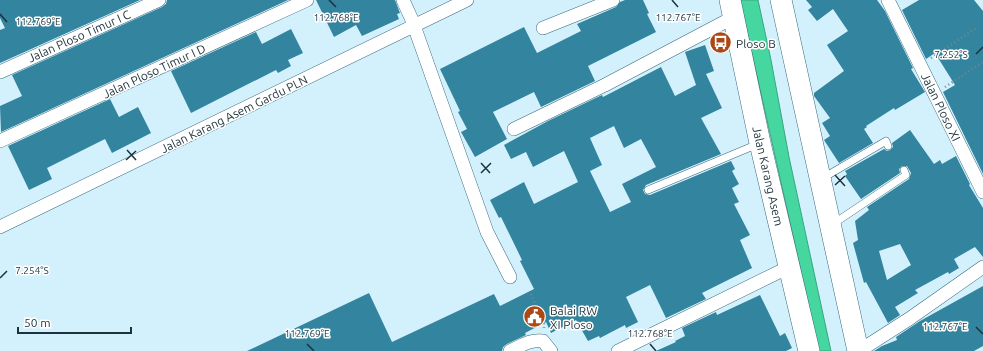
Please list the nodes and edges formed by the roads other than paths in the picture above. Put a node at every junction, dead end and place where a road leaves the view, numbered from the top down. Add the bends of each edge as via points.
1 (159, 0) edge
2 (307, 0) edge
3 (403, 0) edge
4 (466, 0) edge
5 (613, 0) edge
6 (781, 0) edge
7 (888, 0) edge
8 (732, 9) edge
9 (413, 26) junction
10 (543, 28) dead end
11 (0, 72) edge
12 (514, 129) dead end
13 (0, 141) edge
14 (760, 143) junction
15 (888, 146) dead end
16 (904, 170) dead end
17 (820, 180) junction
18 (648, 190) dead end
19 (983, 192) edge
20 (830, 226) junction
21 (0, 227) edge
22 (789, 267) junction
23 (983, 267) edge
24 (510, 277) dead end
25 (542, 344) edge
26 (510, 351) edge
27 (618, 351) edge
28 (809, 351) edge
29 (859, 351) edge

1 - 11 street, Jalan Ploso Timur I C
2 - 13 street, Jalan Ploso Timur I D
3 - 9 street
4 - 9 street, Jalan Karang Asem Gardu PLN
5 - 10 street
6 - 17 main road
7 - 19 street, Jalan Ploso XI
8 - 12 street via 605,85
8 - 14 main road, Jalan Karang Asem
9 - 21 street, Jalan Karang Asem Gardu PLN
9 - 24 street via 487,232
14 - 18 lane
14 - 22 main road, Jalan Karang Asem
15 - 17 lane via 886,141
16 - 20 lane via 906,175
17 - 20 main road
20 - 29 main road
22 - 27 street
22 - 28 main road, Jalan Karang Asem
23 - 29 street
25 - 26 street

